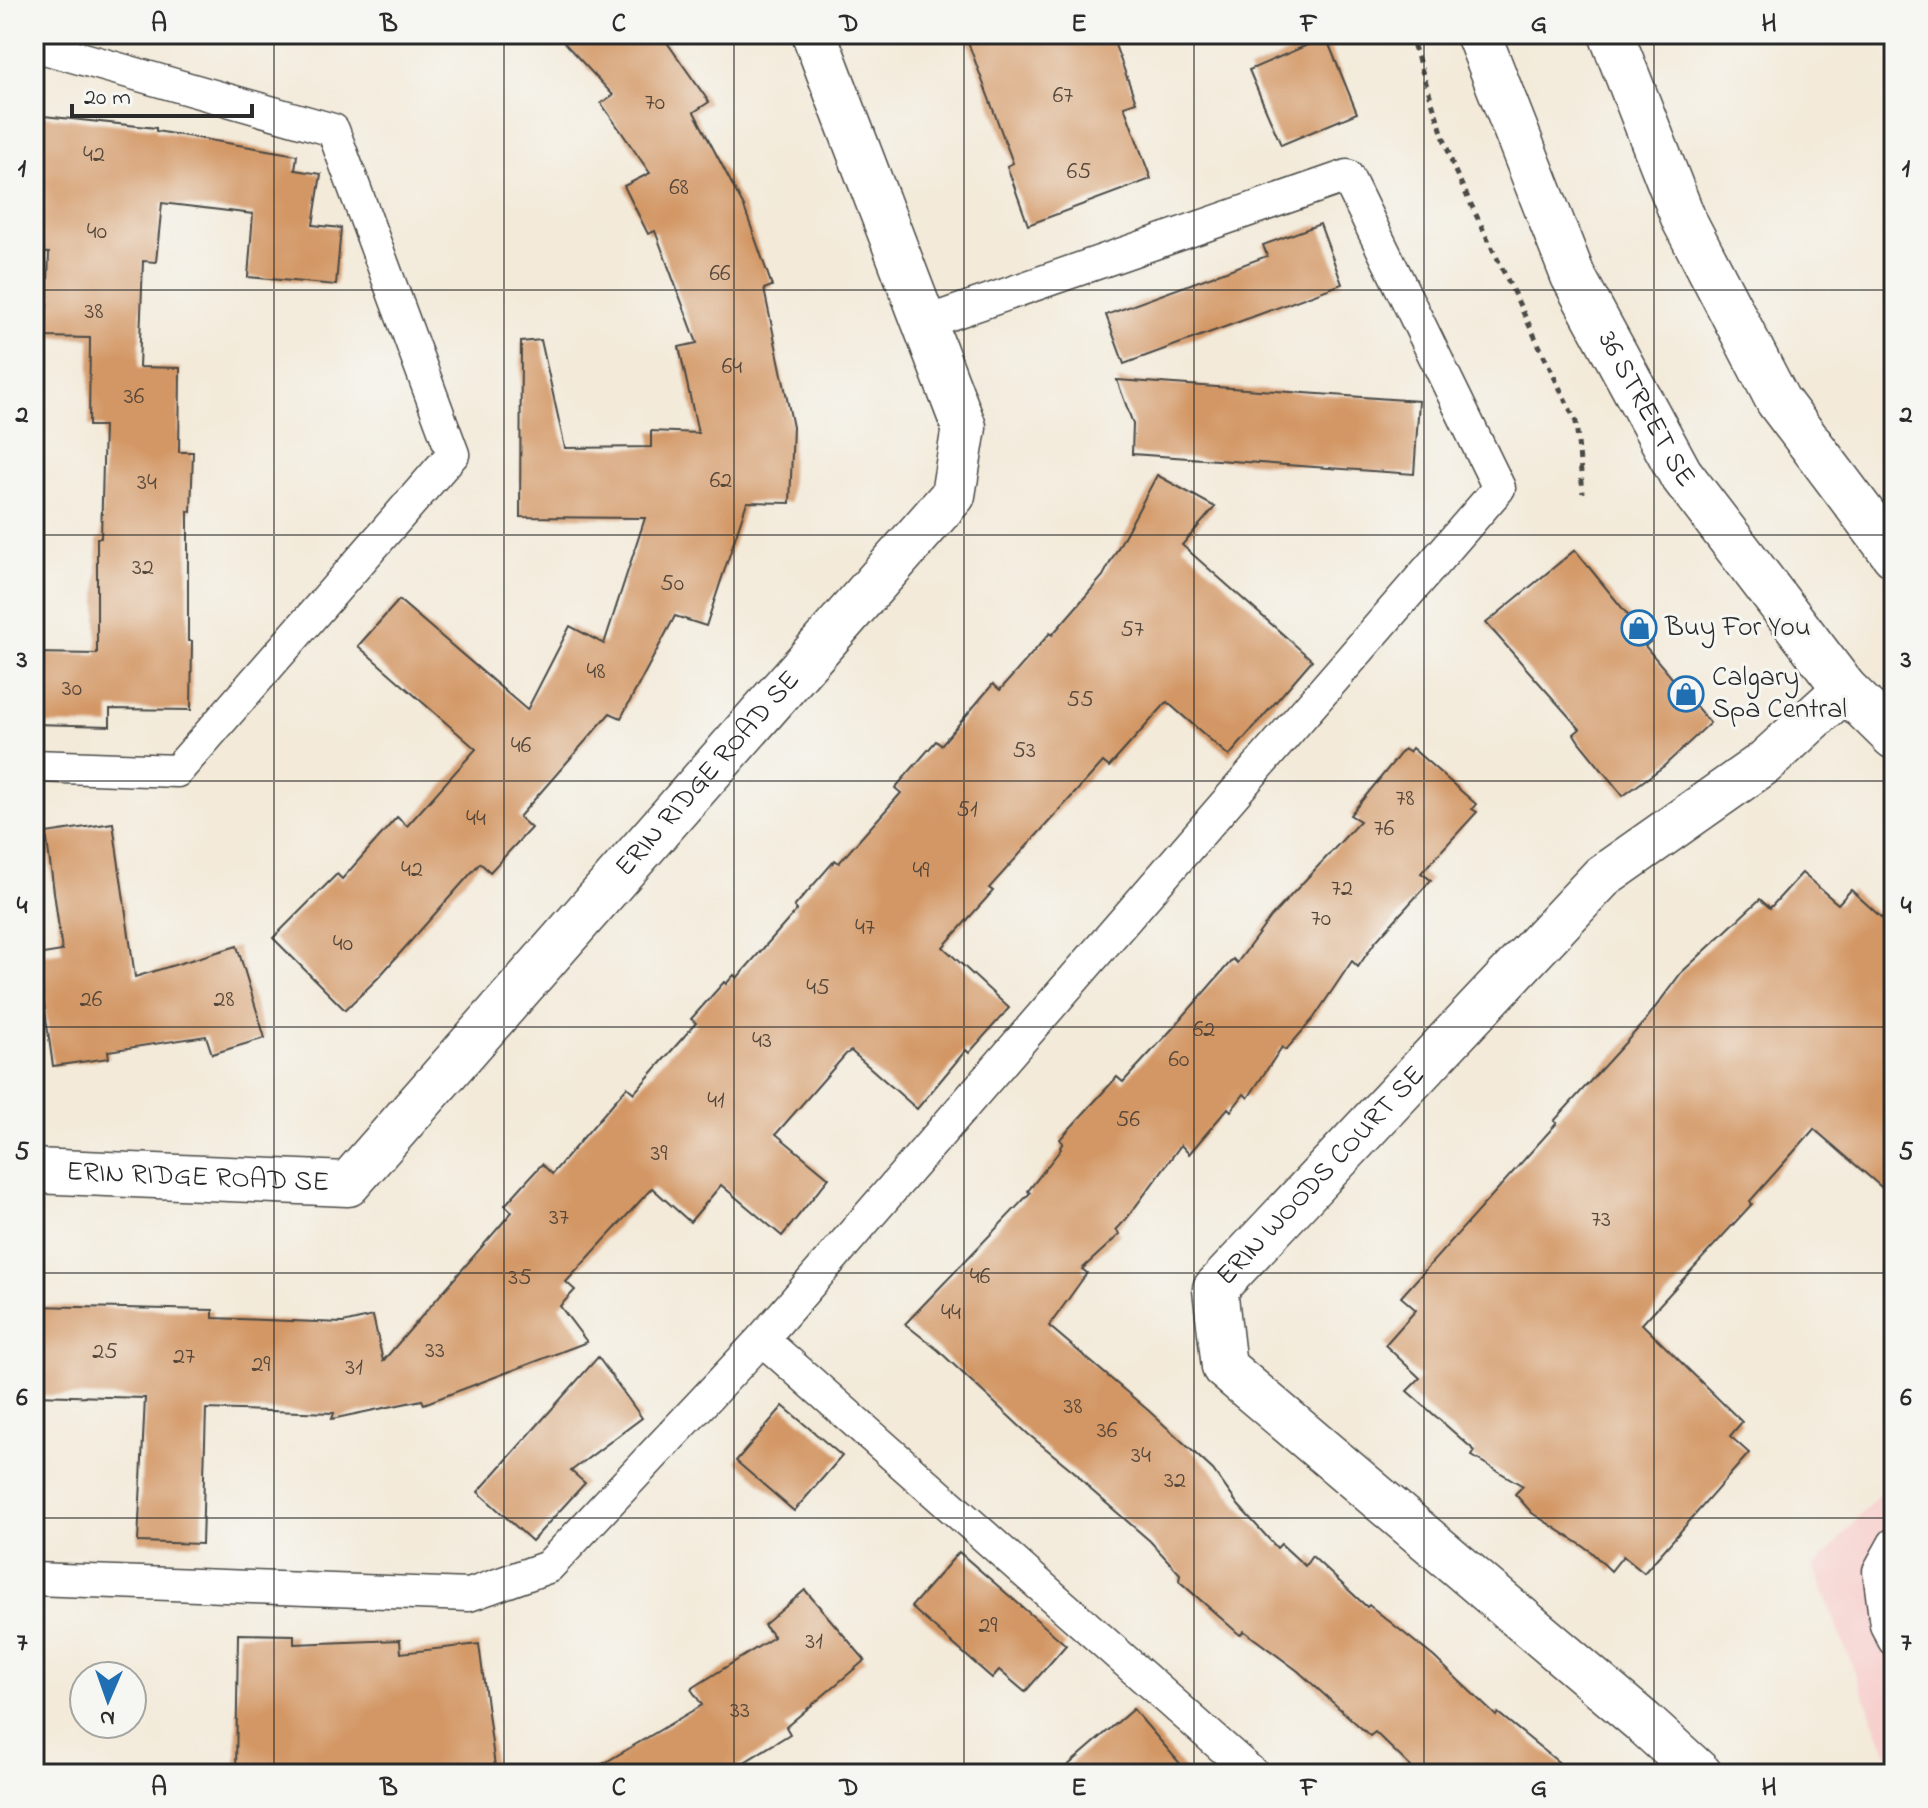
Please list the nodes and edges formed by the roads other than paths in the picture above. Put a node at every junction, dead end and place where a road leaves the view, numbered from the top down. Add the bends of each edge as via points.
1 (814, 34) edge
2 (1478, 34) edge
3 (1611, 34) edge
4 (34, 45) edge
5 (924, 323) junction
6 (1894, 555) edge
7 (1845, 689) junction
8 (1894, 737) edge
9 (34, 766) edge
10 (34, 1171) edge
11 (762, 1339) junction
12 (1894, 1544) edge
13 (34, 1579) edge
14 (1894, 1640) edge
15 (1253, 1774) edge
16 (1700, 1774) edge

1 - 5 street, ERIN RIDGE ROAD SE
2 - 7 street, 36 STREET SE via 1573,276 1680,473
3 - 6 street via 1684,220 1778,401
4 - 9 lane via 333,130 453,454 177,771
5 - 10 street, ERIN RIDGE ROAD SE via 964,427 953,495 348,1184
5 - 11 lane via 1347,176 1499,488
7 - 8 street, 36 STREET SE
7 - 16 street, ERIN WOODS COURT SE via 1764,763 1602,877 1215,1289 1224,1367
11 - 13 lane via 548,1567 469,1595
11 - 15 lane
12 - 14 lane via 1879,1571 1886,1625

